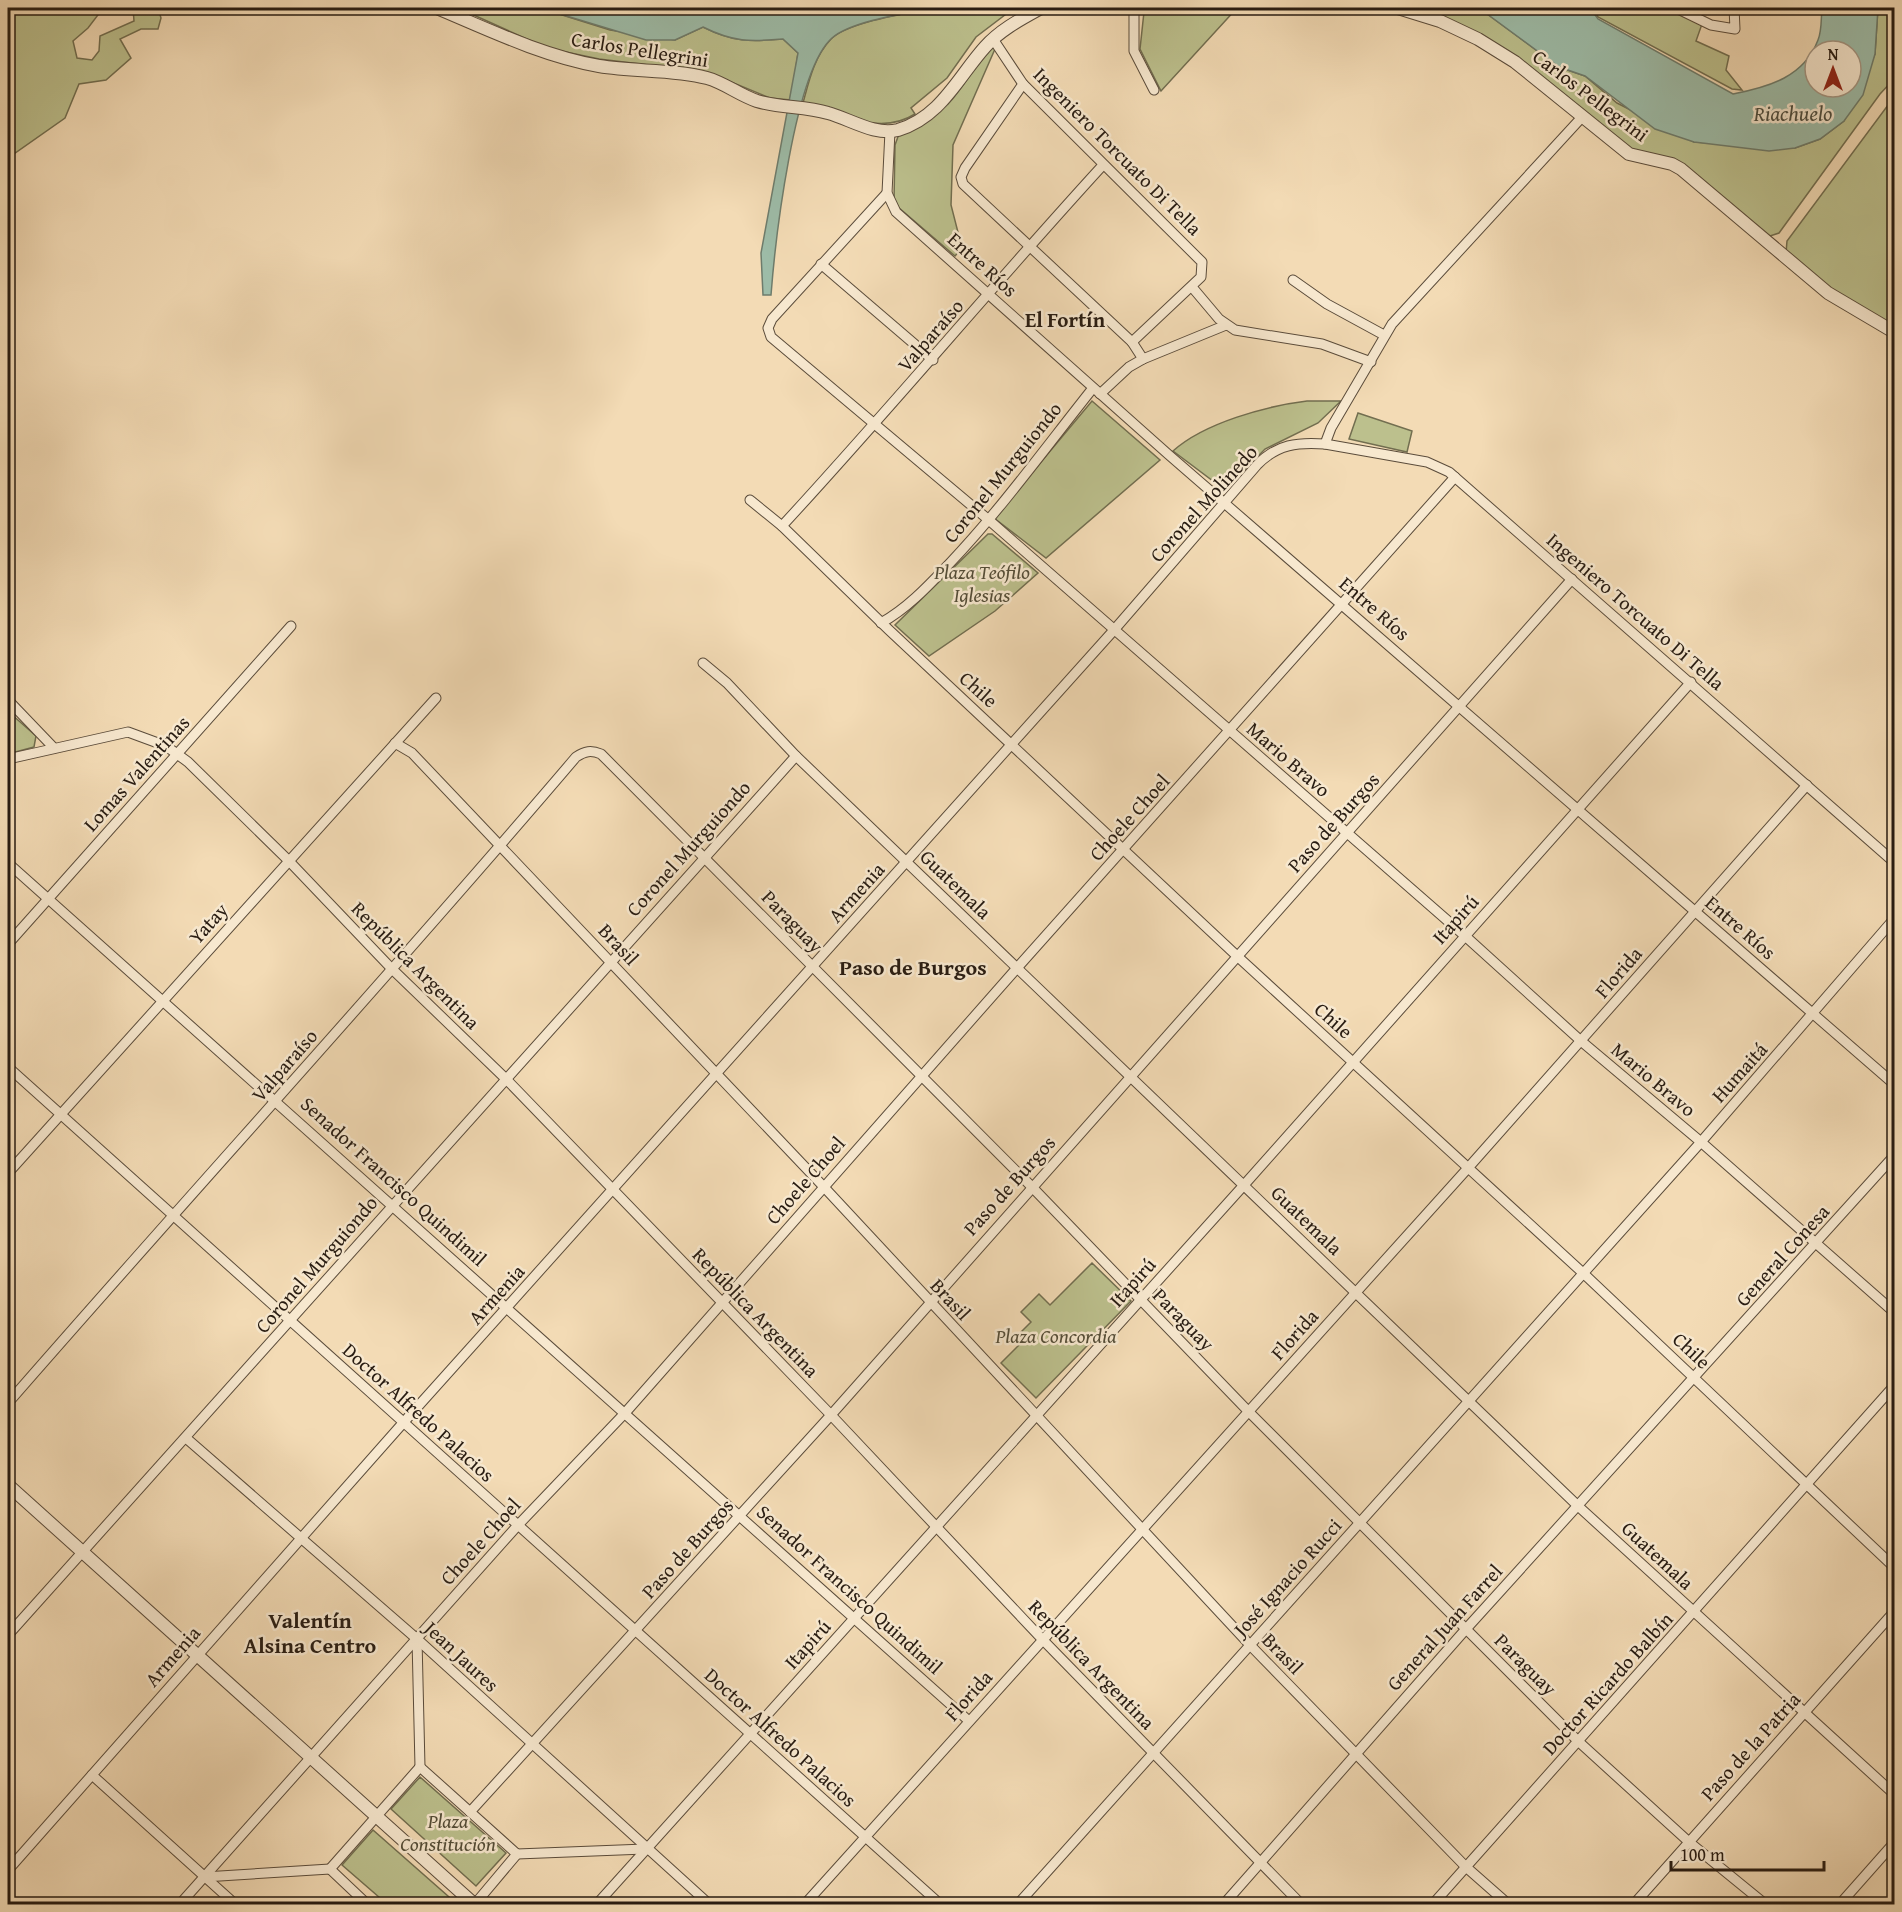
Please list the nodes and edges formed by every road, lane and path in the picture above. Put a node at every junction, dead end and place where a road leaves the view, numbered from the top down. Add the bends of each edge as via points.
1 (437, 8) edge
2 (1041, 8) edge
3 (1134, 8) edge
4 (1398, 8) edge
5 (1676, 8) edge
6 (1734, 8) edge
7 (993, 39) junction
8 (1023, 84) junction
9 (1154, 90) dead end
10 (1583, 116) junction
11 (890, 131) junction
12 (1103, 165) junction
13 (887, 193) junction
14 (1029, 245) junction
15 (820, 264) junction
16 (1293, 280) dead end
17 (1192, 287) junction
18 (989, 295) junction
19 (1226, 326) junction
20 (1894, 332) edge
21 (1384, 335) junction
22 (1132, 342) junction
23 (1143, 359) junction
24 (933, 360) junction
25 (1371, 362) junction
26 (1096, 391) junction
27 (876, 424) junction
28 (1325, 444) junction
29 (1455, 477) junction
30 (750, 500) dead end
31 (1226, 504) junction
32 (990, 520) junction
33 (782, 526) junction
34 (1572, 579) junction
35 (1342, 603) junction
36 (881, 623) junction
37 (291, 626) dead end
38 (1114, 630) junction
39 (704, 663) dead end
40 (1691, 682) junction
41 (436, 698) dead end
42 (8, 703) edge
43 (1461, 707) junction
44 (1229, 731) junction
45 (395, 743) junction
46 (1012, 743) junction
47 (54, 748) junction
48 (587, 751) joint
49 (177, 754) junction
50 (796, 756) junction
51 (8, 759) edge
52 (1806, 784) junction
53 (1579, 810) junction
54 (1347, 834) junction
55 (501, 846) junction
56 (1124, 849) junction
57 (704, 856) junction
58 (288, 860) junction
59 (907, 861) junction
60 (1894, 862) edge
61 (8, 863) edge
62 (48, 899) junction
63 (1695, 911) junction
64 (1894, 919) edge
65 (1464, 935) junction
66 (8, 944) edge
67 (1237, 956) junction
68 (609, 961) junction
69 (391, 968) junction
70 (812, 968) junction
71 (1017, 968) junction
72 (163, 999) junction
73 (1814, 1013) junction
74 (1581, 1041) junction
75 (1353, 1062) junction
76 (8, 1067) edge
77 (717, 1075) junction
78 (1130, 1075) junction
79 (920, 1077) junction
80 (506, 1079) junction
81 (1894, 1084) edge
82 (277, 1101) junction
83 (60, 1114) junction
84 (1701, 1142) junction
85 (1894, 1156) edge
86 (1468, 1168) junction
87 (8, 1173) edge
88 (1244, 1185) junction
89 (823, 1186) junction
90 (1032, 1187) junction
91 (612, 1191) junction
92 (392, 1204) junction
93 (172, 1215) junction
94 (1816, 1244) junction
95 (1583, 1273) junction
96 (1356, 1292) junction
97 (1141, 1300) junction
98 (929, 1302) junction
99 (721, 1303) junction
100 (507, 1308) junction
101 (1894, 1312) edge
102 (290, 1322) junction
103 (1695, 1378) junction
104 (1894, 1386) edge
105 (1470, 1400) junction
106 (8, 1403) edge
107 (1248, 1411) junction
108 (625, 1413) junction
109 (831, 1414) junction
110 (1036, 1416) junction
111 (403, 1423) junction
112 (186, 1438) junction
113 (8, 1485) edge
114 (1808, 1485) junction
115 (1578, 1506) junction
116 (740, 1515) junction
117 (1359, 1523) junction
118 (519, 1524) junction
119 (937, 1527) junction
120 (1142, 1530) junction
121 (302, 1538) junction
122 (81, 1551) junction
123 (1894, 1567) edge
124 (1693, 1612) junction
125 (1894, 1612) edge
126 (855, 1617) junction
127 (1466, 1629) junction
128 (637, 1631) junction
129 (8, 1635) edge
130 (417, 1639) junction
131 (1042, 1639) junction
132 (1251, 1645) junction
133 (197, 1654) junction
134 (1804, 1712) junction
135 (969, 1721) junction
136 (751, 1734) junction
137 (1579, 1742) junction
138 (532, 1745) junction
139 (1154, 1753) junction
140 (1356, 1754) junction
141 (310, 1757) junction
142 (420, 1767) junction
143 (92, 1775) junction
144 (1894, 1794) edge
145 (470, 1812) junction
146 (376, 1816) junction
147 (865, 1836) junction
148 (1689, 1842) junction
149 (1894, 1843) edge
150 (645, 1849) junction
151 (517, 1854) junction
152 (1262, 1862) junction
153 (1466, 1867) junction
154 (330, 1869) junction
155 (8, 1870) edge
156 (204, 1877) junction
157 (180, 1905) edge
158 (235, 1905) edge
159 (367, 1905) edge
160 (474, 1905) edge
161 (597, 1905) edge
162 (709, 1905) edge
163 (805, 1905) edge
164 (940, 1905) edge
165 (1018, 1905) edge
166 (1224, 1905) edge
167 (1301, 1905) edge
168 (1433, 1905) edge
169 (1508, 1905) edge
170 (1634, 1905) edge
171 (1765, 1905) edge
172 (1840, 1905) edge

1 - 11 street, Carlos Pellegrini via 568,59 696,75 769,104 817,111
2 - 7 street
3 - 9 street via 1134,51
4 - 10 street, Carlos Pellegrini via 1440,21 1478,39 1515,62
5 - 6 street via 1712,25 1736,28
7 - 8 street, Ingeniero Torcuato Di Tella
7 - 11 street via 938,106 903,128
8 - 12 street, Ingeniero Torcuato Di Tella
8 - 14 street via 961,177 963,184
10 - 20 street, Carlos Pellegrini via 1629,154 1681,169 1828,293
10 - 21 street
11 - 13 street
12 - 14 street, Valparaíso
12 - 17 street, Ingeniero Torcuato Di Tella via 1202,262 1204,272
13 - 15 street
13 - 18 street, Entre Ríos via 896,212
14 - 18 street, Valparaíso
14 - 22 street
15 - 24 street
15 - 27 street, Mario Bravo via 771,319 771,337
16 - 21 street
17 - 19 street
17 - 22 street
18 - 24 street, Valparaíso
18 - 26 street, Entre Ríos
19 - 23 street, Coronel Murguiondo
19 - 25 street via 1245,333 1322,344
21 - 25 street
22 - 23 street
23 - 26 street, Coronel Murguiondo
24 - 27 street, Valparaíso
25 - 28 street
26 - 31 street, Entre Ríos
26 - 32 street, Coronel Murguiondo
27 - 32 street, Mario Bravo
27 - 33 street, Valparaíso
28 - 29 street, Ingeniero Torcuato Di Tella via 1435,464
28 - 31 street, Coronel Molinedo via 1277,449 1257,465
29 - 34 street, Ingeniero Torcuato Di Tella
29 - 35 street, Choele Choel
30 - 33 street, Chile
31 - 35 street, Entre Ríos
31 - 38 street, Coronel Molinedo
32 - 36 street, Coronel Murguiondo via 929,586
32 - 38 street, Mario Bravo
33 - 36 street, Chile
34 - 40 street, Ingeniero Torcuato Di Tella
34 - 43 street, Paso de Burgos
35 - 43 street, Entre Ríos
35 - 44 street, Choele Choel
36 - 46 street, Chile
37 - 49 street, Lomas Valentinas
38 - 44 street, Mario Bravo
38 - 46 street, Coronel Molinedo
39 - 50 street, Guatemala
40 - 52 street, Ingeniero Torcuato Di Tella
40 - 53 street, Itapirú
41 - 45 street, Yatay
42 - 47 street
43 - 53 street, Entre Ríos
43 - 54 street, Paso de Burgos
44 - 54 street, Mario Bravo
44 - 56 street, Choele Choel
45 - 55 street, Brasil via 412,753
45 - 58 street, Yatay
46 - 56 street, Chile
46 - 59 street, Armenia
47 - 49 street, República Argentina via 128,732 148,737
47 - 51 street, República Argentina
48 - 55 street, Valparaíso via 576,757
48 - 57 street, Paraguay via 601,754
49 - 58 street, República Argentina
49 - 62 street, Lomas Valentinas
50 - 57 street, Coronel Murguiondo
50 - 59 street, Guatemala
52 - 60 street, Ingeniero Torcuato Di Tella
52 - 63 street, Florida
53 - 63 street, Entre Ríos
53 - 65 street, Itapirú
54 - 65 street, Mario Bravo
54 - 67 street, Paso de Burgos
55 - 68 street, Brasil
55 - 69 street, Valparaíso
56 - 67 street, Chile
56 - 71 street, Choele Choel
57 - 68 street, Coronel Murguiondo
57 - 70 street, Paraguay
58 - 69 street, República Argentina
58 - 72 street, Yatay
59 - 70 street, Armenia
59 - 71 street, Guatemala
61 - 62 street, Senador Francisco Quindimil
62 - 66 street, Lomas Valentinas
62 - 72 street, Senador Francisco Quindimil
63 - 73 street, Entre Ríos
63 - 74 street, Florida
64 - 73 street, Humaitá
65 - 74 street, Mario Bravo
65 - 75 street, Itapirú
67 - 75 street, Chile
67 - 78 street, Paso de Burgos
68 - 77 street, Brasil
68 - 80 street, Coronel Murguiondo
69 - 80 street, República Argentina
69 - 82 street, Valparaíso
70 - 77 street, Armenia
70 - 79 street, Paraguay
71 - 78 street, Guatemala
71 - 79 street, Choele Choel
72 - 82 street, Senador Francisco Quindimil
72 - 83 street, Yatay
73 - 81 street, Entre Ríos
73 - 84 street, Humaitá
74 - 84 street, Mario Bravo
74 - 86 street, Florida
75 - 86 street, Chile
75 - 88 street, Itapirú
76 - 83 street, Doctor Alfredo Palacios
77 - 89 street, Brasil
77 - 91 street, Armenia
78 - 88 street, Guatemala
78 - 90 street, Paso de Burgos
79 - 89 street, Choele Choel
79 - 90 street, Paraguay
80 - 91 street, República Argentina
80 - 92 street, Coronel Murguiondo
82 - 92 street, Senador Francisco Quindimil
82 - 93 street, Valparaíso
83 - 87 street, Yatay
83 - 93 street, Doctor Alfredo Palacios
84 - 94 street, Mario Bravo
84 - 95 street, Humaitá
85 - 94 street, General Conesa
86 - 95 street, Chile
86 - 96 street, Florida
88 - 96 street, Guatemala
88 - 97 street, Itapirú
89 - 98 street, Brasil
89 - 99 street, Choele Choel
90 - 97 street, Paraguay
90 - 98 street, Paso de Burgos
91 - 99 street, República Argentina
91 - 100 street, Armenia
92 - 100 street, Senador Francisco Quindimil
92 - 102 street, Coronel Murguiondo
93 - 102 street, Doctor Alfredo Palacios
93 - 106 street, Valparaíso
94 - 101 street, Mario Bravo
94 - 103 street, General Conesa
95 - 103 street, Chile
95 - 105 street, José Ignacio Rucci
96 - 105 street, Guatemala
96 - 107 street, Florida
97 - 107 street, Paraguay
97 - 110 street, Itapirú
98 - 109 street, Paso de Burgos
98 - 110 street, Brasil
99 - 108 street, Choele Choel
99 - 109 street, República Argentina
100 - 108 street, Senador Francisco Quindimil
100 - 111 street, Armenia
102 - 111 street, Doctor Alfredo Palacios
102 - 112 street, Coronel Murguiondo
103 - 114 street, Chile
103 - 115 street, General Juan Farrel
104 - 114 street, Doctor Ricardo Balbín
105 - 115 street, Guatemala
105 - 117 street, José Ignacio Rucci
107 - 117 street, Paraguay
107 - 120 street, Florida
108 - 116 street, Senador Francisco Quindimil
108 - 118 street, Choele Choel
109 - 116 street, Paso de Burgos
109 - 119 street, República Argentina
110 - 119 street, Itapirú
110 - 120 street, Brasil
111 - 118 street, Doctor Alfredo Palacios
111 - 121 street, Armenia
112 - 121 street, Jean Jaures
112 - 122 street, Coronel Murguiondo
113 - 122 street
114 - 123 street, Chile
114 - 124 street, Doctor Ricardo Balbín
115 - 124 street, Guatemala
115 - 127 street, General Juan Farrel
116 - 126 street, Senador Francisco Quindimil
116 - 128 street, Paso de Burgos
117 - 127 street, Paraguay
117 - 132 street, José Ignacio Rucci
118 - 128 street, Doctor Alfredo Palacios
118 - 130 street, Choele Choel
119 - 126 street, Itapirú
119 - 131 street, República Argentina
120 - 131 street, Florida
120 - 132 street, Brasil
121 - 130 street, Jean Jaures
121 - 133 street, Armenia
122 - 129 street, Coronel Murguiondo
122 - 133 street
124 - 134 street, Guatemala
124 - 137 street, Doctor Ricardo Balbín
125 - 134 street, Paso de la Patria
126 - 135 street, Senador Francisco Quindimil
126 - 136 street, Itapirú
127 - 137 street, Paraguay
127 - 140 street, General Juan Farrel
128 - 136 street, Doctor Alfredo Palacios
128 - 138 street, Paso de Burgos
130 - 138 street, Jean Jaures
130 - 141 street, Choele Choel
130 - 142 street
131 - 135 street, Florida
131 - 139 street, República Argentina
132 - 139 street, José Ignacio Rucci
132 - 140 street, Brasil
133 - 141 street
133 - 143 street, Armenia
134 - 144 street, Guatemala
134 - 148 street, Paso de la Patria
135 - 147 street, Florida
136 - 147 street, Doctor Alfredo Palacios
136 - 150 street, Itapirú
137 - 148 street, Paraguay
137 - 153 street, Doctor Ricardo Balbín
138 - 145 street, Paso de Burgos
138 - 150 street, Jean Jaures
139 - 152 street, República Argentina
139 - 165 street, José Ignacio Rucci
140 - 152 street, General Juan Farrel
140 - 153 street, Brasil
141 - 146 street
141 - 156 street, Choele Choel
142 - 145 street
142 - 146 street
143 - 155 street, Armenia
143 - 156 street
145 - 151 street
146 - 154 street
146 - 160 street
147 - 163 street, Florida
147 - 164 street, Doctor Alfredo Palacios
148 - 170 street, Paso de la Patria
148 - 171 street, Paraguay
149 - 172 street
150 - 151 street
150 - 161 street, Itapirú
150 - 162 street, Jean Jaures
151 - 160 street
152 - 166 street, General Juan Farrel
152 - 167 street, República Argentina
153 - 168 street, Doctor Ricardo Balbín
153 - 169 street, Brasil
154 - 156 street
154 - 159 street
156 - 157 street, Choele Choel
156 - 158 street

